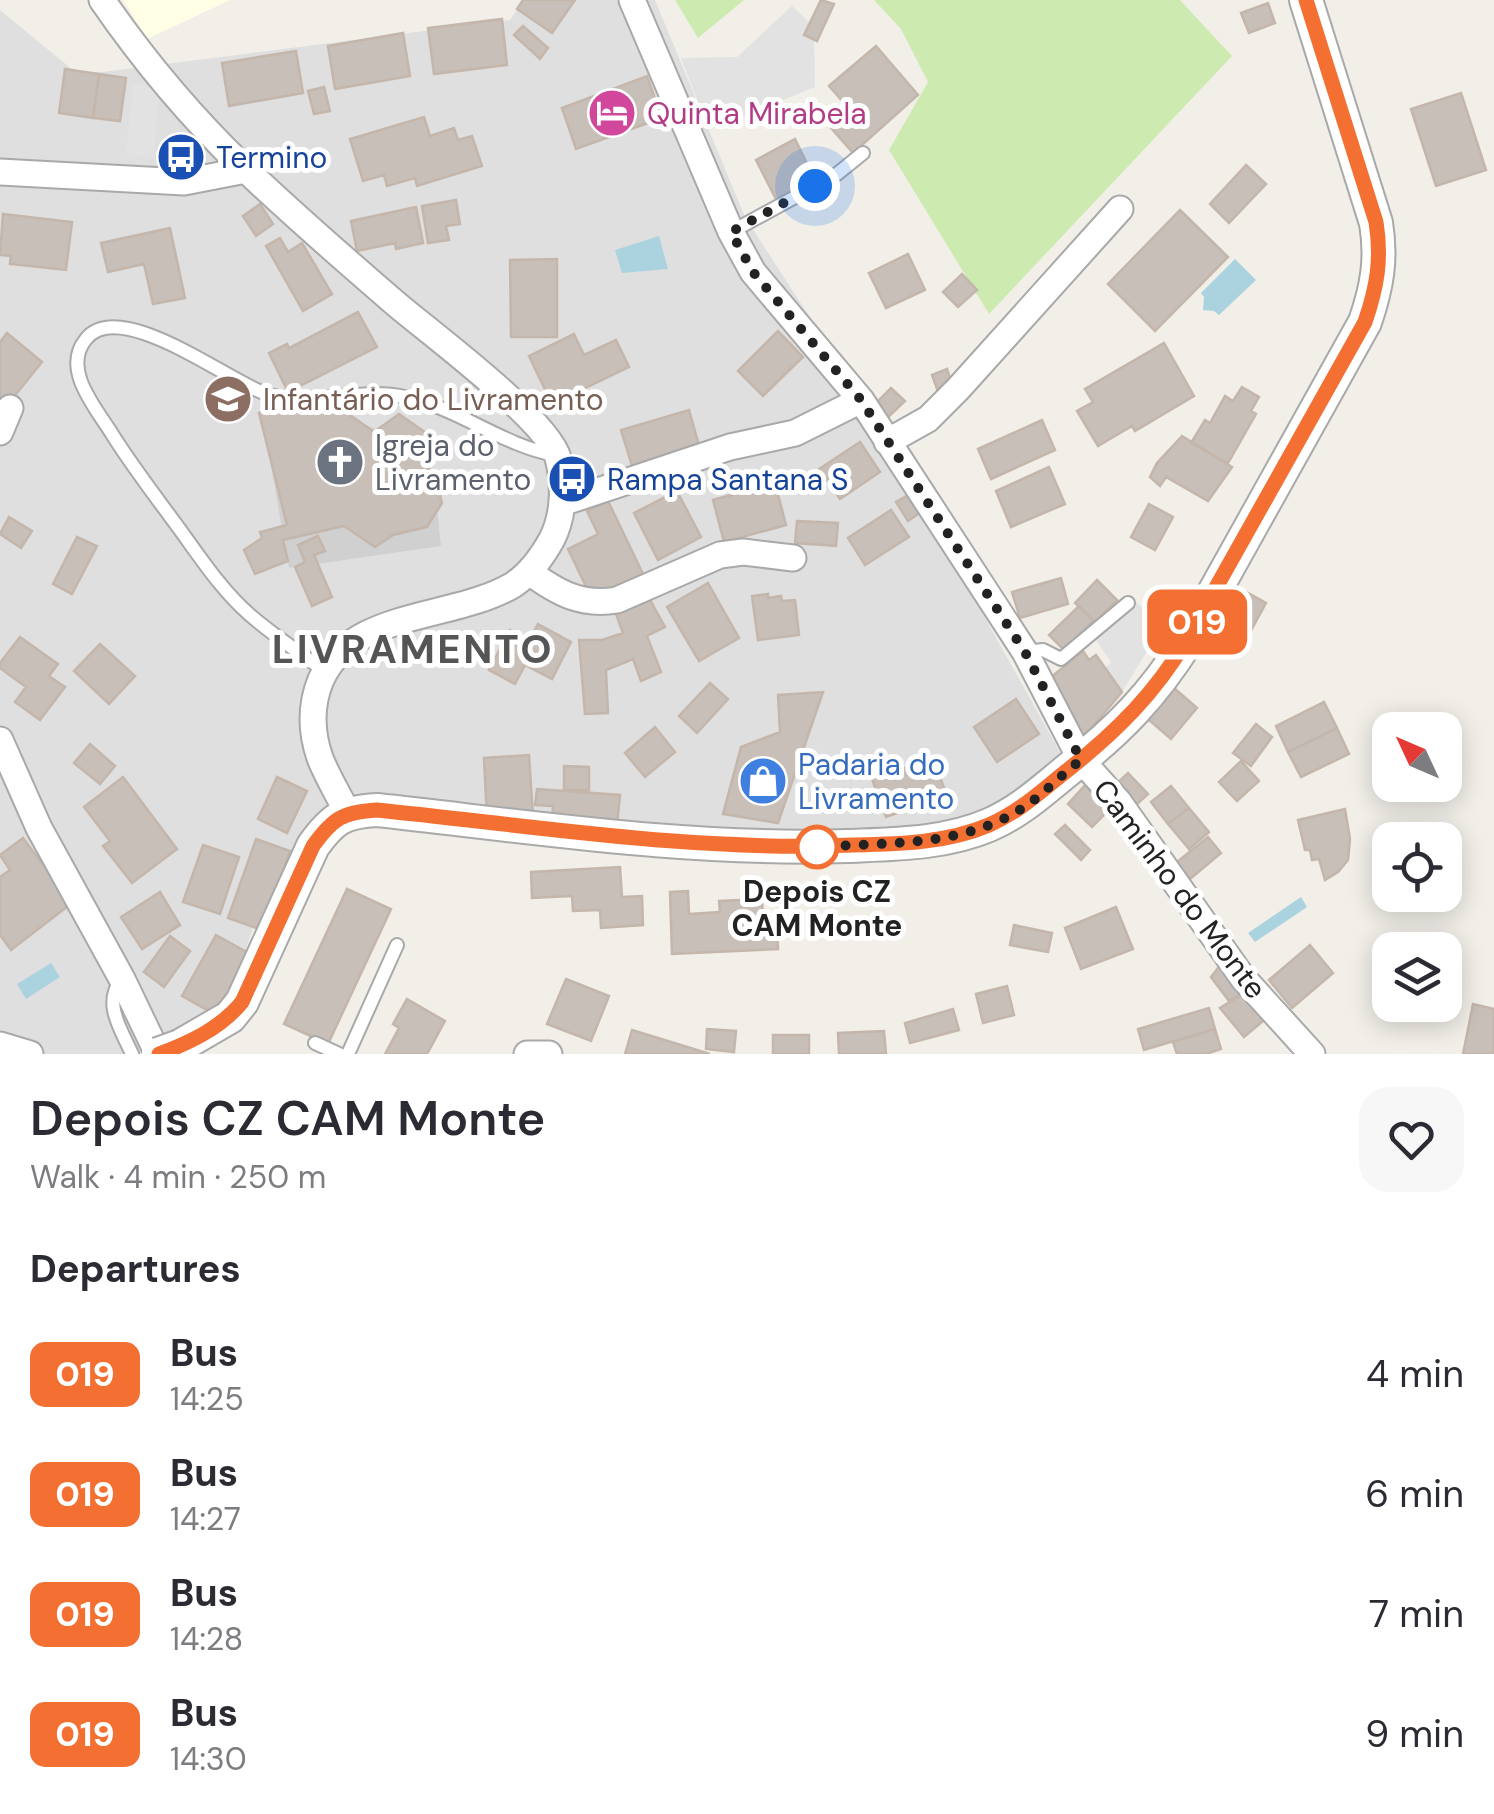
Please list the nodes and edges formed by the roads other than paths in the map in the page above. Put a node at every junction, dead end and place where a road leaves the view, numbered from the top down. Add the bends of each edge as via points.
1 (102, 0) edge
2 (632, 0) edge
3 (1306, 0) edge
4 (863, 153) dead end
5 (246, 170) junction
6 (0, 172) edge
7 (1120, 209) dead end
8 (731, 232) junction
9 (861, 400) junction
10 (10, 408) dead end
11 (0, 432) edge
12 (887, 442) junction
13 (558, 455) junction
14 (562, 503) junction
15 (793, 558) dead end
16 (529, 572) junction
17 (1128, 603) dead end
18 (1025, 652) junction
19 (323, 670) junction
20 (0, 740) edge
21 (1081, 760) junction
22 (347, 812) junction
23 (397, 945) dead end
24 (315, 1043) dead end
25 (0, 1045) edge
26 (156, 1049) edge
27 (30, 1054) edge
28 (339, 1054) edge
29 (348, 1054) edge
30 (527, 1054) edge
31 (549, 1054) edge
32 (1312, 1054) edge

1 - 5 street via 185,110
2 - 8 street, Caminho do Monte
3 - 21 street via 1376,222 1377,286 1365,322 1161,683
4 - 8 lane via 838,174
5 - 6 street via 184,182
5 - 13 street via 527,415
7 - 12 street via 928,419
8 - 9 street, Caminho do Monte via 753,272
9 - 12 street, Caminho do Monte
9 - 14 street via 795,433 730,447
10 - 11 street
12 - 18 street, Caminho do Monte
13 - 14 street
13 - 19 lane via 519,447 436,404 362,392 266,394 180,347 110,325 95,330 78,352 77,367 126,457 250,615
14 - 16 street via 557,529
15 - 16 street via 720,555 599,603 556,592
16 - 19 street via 484,599 372,630 344,645
17 - 18 lane via 1061,658
18 - 21 street, Caminho do Monte
19 - 22 street via 311,720 320,758
20 - 26 street
21 - 22 street via 1027,806 987,826 899,844 786,848
21 - 32 street, Caminho do Monte via 1118,801 1244,978
22 - 26 street via 313,846 230,1017
23 - 29 lane
24 - 28 lane
25 - 27 street
30 - 31 street

